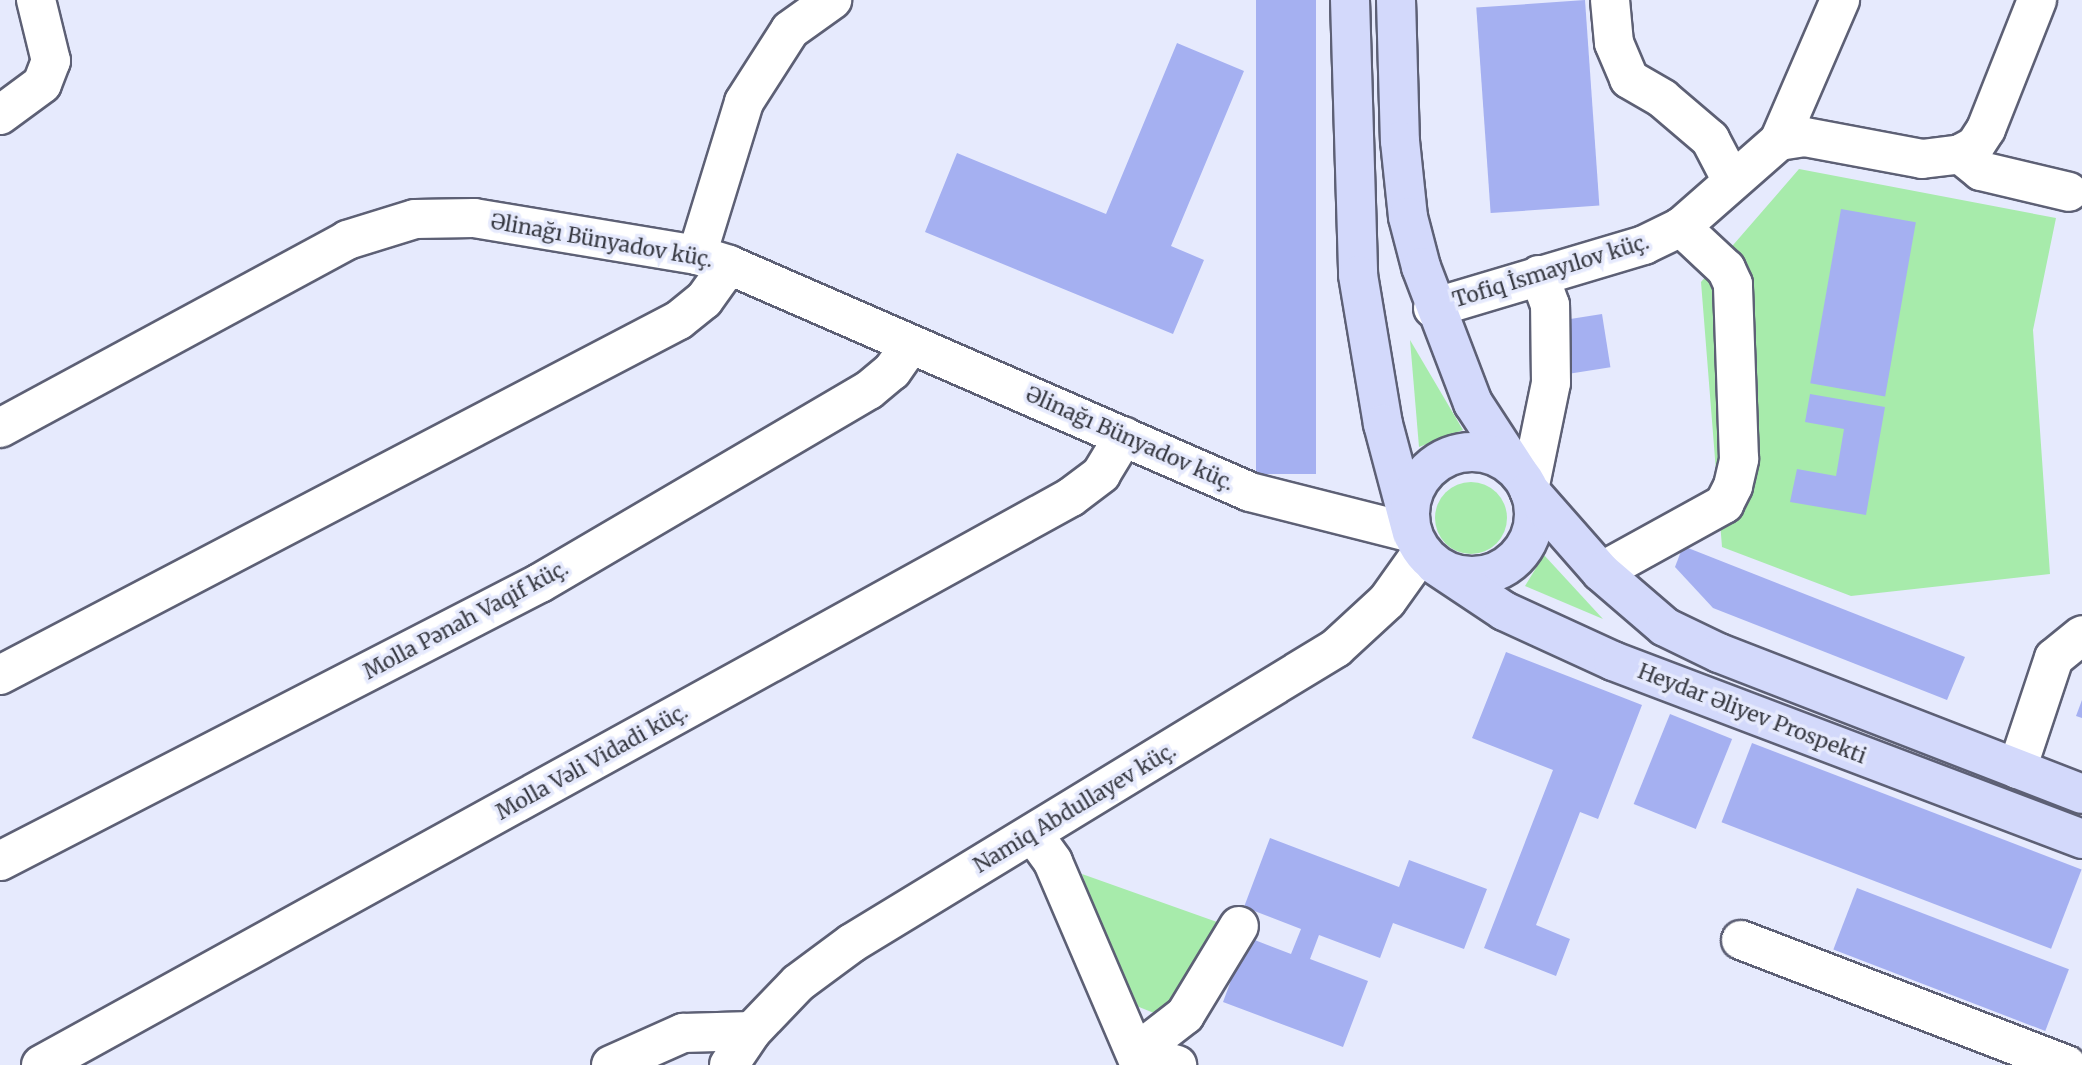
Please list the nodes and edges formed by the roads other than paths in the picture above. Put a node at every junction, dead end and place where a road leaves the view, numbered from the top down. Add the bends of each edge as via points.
1 (36, 0) edge
2 (832, 0) edge
3 (1350, 0) edge
4 (1396, 0) edge
5 (1610, 0) edge
6 (1840, 0) edge
7 (2037, 0) edge
8 (0, 115) edge
9 (1779, 141) junction
10 (1960, 154) junction
11 (1731, 179) junction
12 (2069, 192) dead end
13 (1681, 227) junction
14 (713, 260) junction
15 (1539, 275) junction
16 (1433, 309) junction
17 (910, 345) junction
18 (0, 428) edge
19 (1124, 436) junction
20 (1523, 481) junction
21 (1423, 550) junction
22 (1601, 572) junction
23 (2082, 635) edge
24 (0, 675) edge
25 (2017, 769) junction
26 (2082, 794) edge
27 (1033, 834) junction
28 (2082, 839) edge
29 (0, 861) edge
30 (1239, 926) dead end
31 (1741, 940) dead end
32 (752, 1031) junction
33 (1138, 1059) edge
34 (41, 1065) edge
35 (611, 1065) edge
36 (729, 1065) edge
37 (1177, 1065) edge
38 (2067, 1065) edge

1 - 8 street via 51,61 41,84
2 - 14 street via 790,30 744,103
3 - 21 main road via 1358,275 1383,424
4 - 16 main road via 1400,141 1408,217
5 - 11 street via 1614,43 1629,79 1663,99 1710,139
6 - 9 street
7 - 10 street via 1986,129 1975,146
9 - 10 street via 1805,137 1922,159
9 - 11 street, Tofiq İsmayılov küç.
10 - 12 street via 1981,171
11 - 13 street, Tofiq İsmayılov küç.
13 - 15 street, Tofiq İsmayılov küç. via 1644,245
13 - 22 street via 1727,269 1732,284 1740,459 1724,504
14 - 17 street, Əlinağı Bünyadov küç.
14 - 18 street, Əlinağı Bünyadov küç. via 474,218 415,219 346,240
14 - 24 street via 704,300 680,320
15 - 16 street, Tofiq İsmayılov küç.
15 - 20 street via 1550,305 1552,383
16 - 20 main road via 1473,402
17 - 19 street, Əlinağı Bünyadov küç.
17 - 29 street, Molla Pənah Vaqif küç. via 892,371 869,390 540,583
19 - 21 street, Əlinağı Bünyadov küç. via 1250,492
19 - 34 street, Molla Vəli Vidadi küç. via 1101,474 1070,497
20 - 21 main road via 1533,525 1517,557 1503,568 1468,577
20 - 21 main road via 1502,459 1481,453 1440,460 1413,491
20 - 22 main road
21 - 27 street, Namiq Abdullayev küç. via 1387,601 1336,648
21 - 28 main road, Heydar Əliyev Prospekti via 1504,611 1613,661
22 - 25 main road via 1665,627 1719,653
23 - 25 street via 2054,658
25 - 26 main road
27 - 32 street, Namiq Abdullayev küç. via 852,943 798,983
27 - 33 street via 1058,874
30 - 33 street via 1185,1016
31 - 38 street
32 - 35 street via 683,1033
32 - 36 street, Namiq Abdullayev küç.
33 - 37 street

